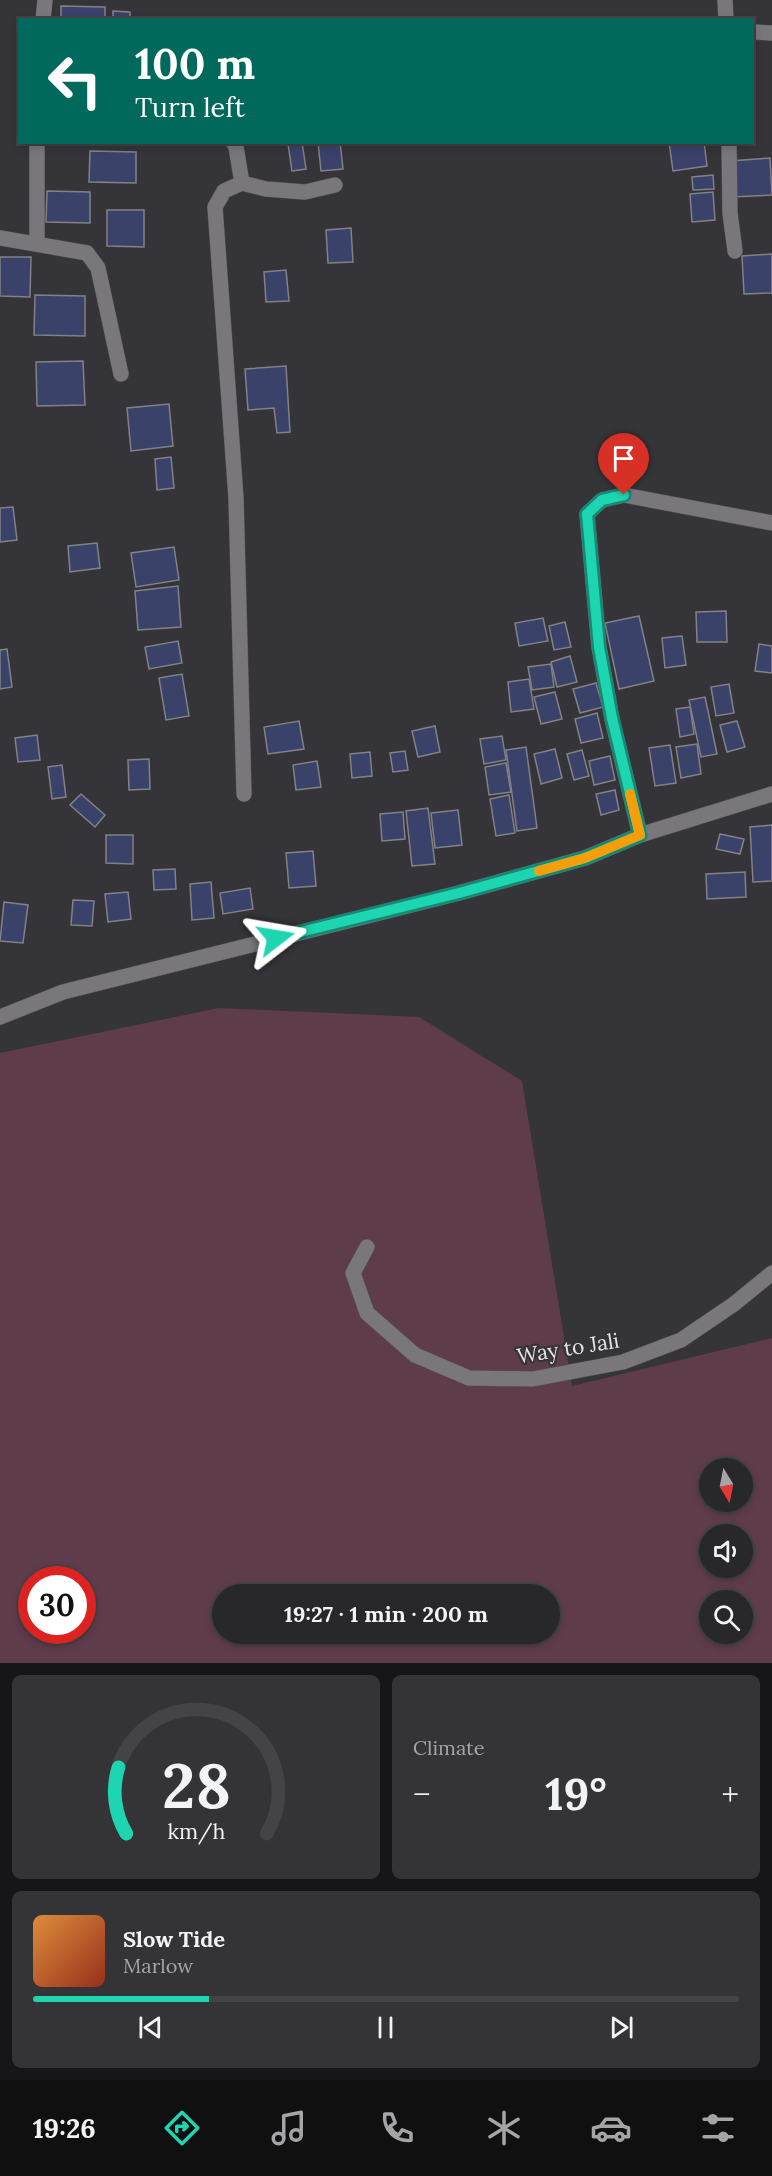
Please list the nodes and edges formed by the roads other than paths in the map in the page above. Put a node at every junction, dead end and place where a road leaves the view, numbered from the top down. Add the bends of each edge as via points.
1 (45, 0) edge
2 (725, 0) edge
3 (43, 18) edge
4 (726, 18) edge
5 (754, 32) edge
6 (772, 33) edge
7 (37, 144) edge
8 (235, 144) edge
9 (729, 144) edge
10 (242, 183) junction
11 (334, 185) dead end
12 (0, 238) edge
13 (37, 244) junction
14 (735, 250) dead end
15 (121, 374) dead end
16 (772, 523) edge
17 (244, 794) dead end
18 (772, 794) edge
19 (640, 835) junction
20 (0, 1017) edge
21 (367, 1247) dead end
22 (772, 1273) edge

1 - 3 street
2 - 4 street
5 - 6 street
7 - 13 street
8 - 10 street
9 - 14 street
10 - 11 street via 305,192
10 - 17 street via 224,191 215,207 236,498
12 - 13 street
13 - 15 street via 87,253 98,268
16 - 19 street via 624,495 602,500 587,514 599,647
18 - 19 street
19 - 20 street via 585,858 63,992
21 - 22 street, Way to Jali via 353,1273 367,1313 416,1355 469,1378 533,1379 623,1362 681,1340

